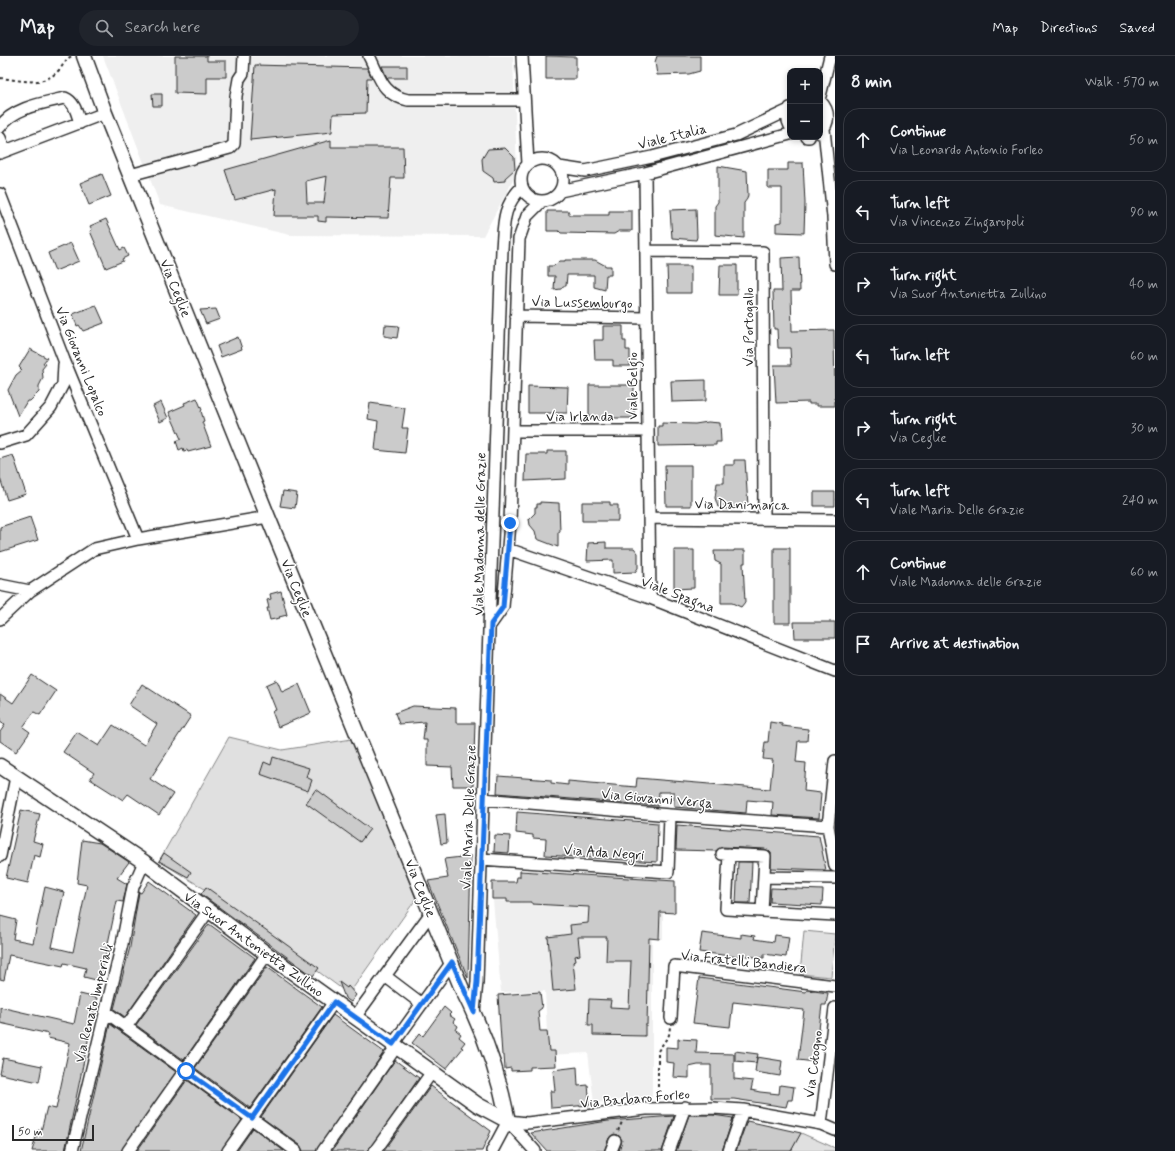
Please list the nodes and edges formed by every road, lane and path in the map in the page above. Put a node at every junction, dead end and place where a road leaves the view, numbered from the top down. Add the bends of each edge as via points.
1 (72, 56) edge
2 (84, 56) edge
3 (244, 56) edge
4 (369, 56) edge
5 (522, 56) edge
6 (830, 56) edge
7 (0, 78) edge
8 (823, 84) edge
9 (524, 100) junction
10 (823, 104) edge
11 (787, 110) edge
12 (105, 114) junction
13 (80, 123) junction
14 (0, 127) edge
15 (823, 128) edge
16 (787, 135) edge
17 (0, 138) edge
18 (823, 138) edge
19 (3, 152) edge
20 (528, 164) junction
21 (559, 167) junction
22 (645, 173) junction
23 (130, 175) junction
24 (522, 187) junction
25 (560, 191) junction
26 (0, 194) edge
27 (542, 201) junction
28 (834, 217) edge
29 (646, 251) junction
30 (835, 264) edge
31 (516, 316) junction
32 (647, 318) junction
33 (64, 360) junction
34 (513, 431) junction
35 (647, 432) junction
36 (0, 444) edge
37 (268, 517) junction
38 (650, 518) junction
39 (764, 519) junction
40 (835, 520) edge
41 (138, 539) junction
42 (508, 549) junction
43 (0, 585) edge
44 (30, 591) junction
45 (650, 598) junction
46 (0, 620) edge
47 (491, 624) junction
48 (835, 671) edge
49 (835, 761) edge
50 (0, 766) edge
51 (16, 777) junction
52 (483, 799) junction
53 (670, 815) junction
54 (828, 826) junction
55 (0, 856) edge
56 (481, 859) junction
57 (144, 862) junction
58 (835, 866) edge
59 (764, 877) junction
60 (835, 878) edge
61 (209, 910) junction
62 (762, 911) junction
63 (431, 913) junction
64 (835, 916) edge
65 (267, 954) junction
66 (452, 962) junction
67 (385, 976) junction
68 (835, 986) edge
69 (334, 1002) junction
70 (422, 1004) junction
71 (835, 1008) edge
72 (106, 1012) junction
73 (474, 1012) junction
74 (355, 1017) junction
75 (671, 1018) joint
76 (126, 1027) junction
77 (394, 1045) junction
78 (186, 1071) junction
79 (432, 1072) junction
80 (684, 1107) junction
81 (658, 1109) junction
82 (742, 1110) junction
83 (626, 1111) junction
84 (252, 1118) junction
85 (508, 1120) junction
86 (821, 1124) junction
87 (835, 1130) edge
88 (613, 1145) edge
89 (72, 1151) edge
90 (128, 1151) edge
91 (228, 1151) edge
92 (296, 1151) edge
93 (323, 1151) edge
94 (375, 1151) edge
95 (492, 1151) edge
96 (535, 1151) edge
97 (669, 1151) edge
98 (729, 1151) edge

1 - 7 path via 66,58 59,71 48,79 35,82
2 - 12 main road, Via Ceglie
3 - 23 street via 243,73 239,79 236,96 234,144 230,148
4 - 9 street via 385,89 397,98
5 - 9 street
6 - 8 street
9 - 20 street
10 - 15 street via 828,115
11 - 21 street, Viale Italia via 736,135 660,155 586,172
12 - 13 street
12 - 23 main road, Via Ceglie
13 - 14 street via 74,106 65,98 19,111 6,118
13 - 19 street
16 - 22 street, Viale Italia
17 - 19 street
18 - 28 street
20 - 21 street via 541,158 548,159
20 - 24 street via 522,175
21 - 25 street via 563,176
22 - 25 street, Viale Italia
22 - 29 street, Viale Belgio
23 - 37 main road, Via Ceglie
24 - 27 street via 528,196
24 - 47 street, Viale Madonna delle Grazie via 514,194 506,210 502,249
25 - 27 street via 549,200
26 - 33 street, Via Giovanni Lopalco
27 - 31 street, Viale Madonna delle Grazie via 527,216 519,239
28 - 30 street
29 - 32 street, Viale Belgio
29 - 39 street, Via Portogallo via 763,252
31 - 32 street, Via Lussemburgo
31 - 34 street, Viale Madonna delle Grazie
32 - 35 street, Viale Belgio
33 - 36 street via 63,384 51,407 26,435
33 - 41 street, Via Giovanni Lopalco
34 - 35 street, Via Irlanda
34 - 42 street, Viale Madonna delle Grazie
35 - 38 street, Viale Belgio
37 - 41 street
37 - 63 main road, Via Ceglie
38 - 39 street, Via Danimarca
38 - 45 street, Viale Belgio
39 - 40 street, Via Danimarca
41 - 44 street via 94,549
42 - 45 street, Viale Spagna
42 - 47 street, Viale Madonna delle Grazie via 503,607
43 - 44 street
44 - 46 street
45 - 48 street, Viale Spagna
47 - 52 street, Viale Maria Delle Grazie
49 - 54 street
50 - 51 main road, Via Suor Antonietta Zullino
51 - 55 street
51 - 57 main road, Via Suor Antonietta Zullino
52 - 53 street, Via Giovanni Verga
52 - 56 street, Viale Maria Delle Grazie
53 - 54 street, Via Giovanni Verga
53 - 56 street, Via Ada Negri via 668,872
54 - 58 street
56 - 73 street, Viale Maria Delle Grazie
57 - 61 main road, Via Suor Antonietta Zullino
57 - 72 street, Via Renato Imperiali via 134,887
59 - 60 street
59 - 62 street
59 - 62 street via 765,856 725,854 726,909
61 - 65 main road, Via Suor Antonietta Zullino
61 - 76 street
62 - 64 street
63 - 66 main road, Via Ceglie
63 - 67 street
65 - 69 main road, Via Suor Antonietta Zullino
65 - 78 street
66 - 70 street
66 - 73 main road, Via Ceglie
67 - 70 street
67 - 74 street
68 - 75 street, Via Fratelli Bandiera via 674,966
69 - 74 main road, Via Suor Antonietta Zullino
69 - 84 street
70 - 77 street
71 - 86 street, Via Cotogno
72 - 76 street
72 - 89 street, Via Renato Imperiali
73 - 85 main road, Via Ceglie via 502,1093
74 - 77 main road, Via Suor Antonietta Zullino
75 - 81 path via 669,1035 658,1051
76 - 78 street
77 - 79 main road, Via Suor Antonietta Zullino
77 - 93 street
78 - 84 street
78 - 90 street
79 - 85 main road, Via Suor Antonietta Zullino via 478,1105
79 - 94 street
80 - 81 street, Via Barbaro Forleo
80 - 82 street, Via Barbaro Forleo
80 - 97 street
81 - 83 street, Via Barbaro Forleo
82 - 86 street, Via Barbaro Forleo
82 - 98 street
83 - 85 street, Via Barbaro Forleo via 527,1123
83 - 88 path
84 - 91 street
84 - 92 street
85 - 95 street
85 - 96 street
86 - 87 street, Via Barbaro Forleo

